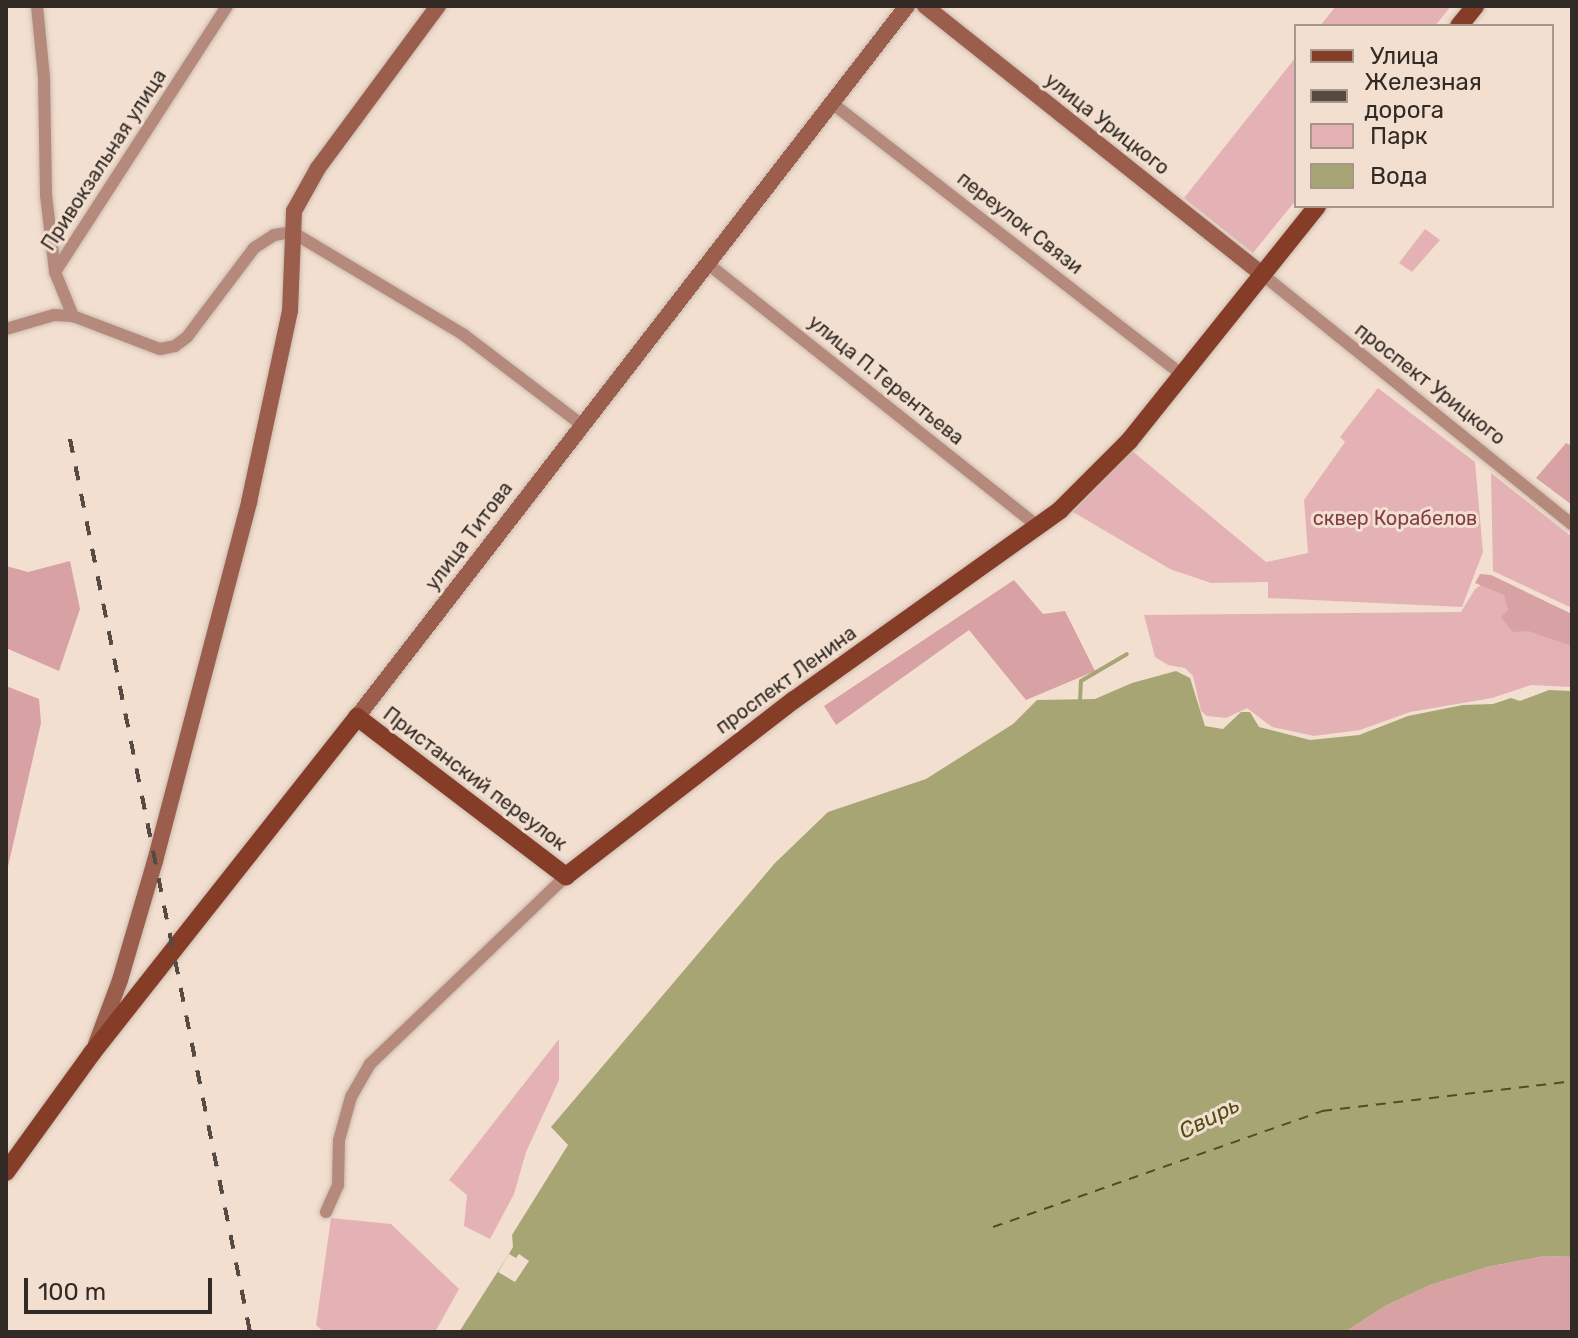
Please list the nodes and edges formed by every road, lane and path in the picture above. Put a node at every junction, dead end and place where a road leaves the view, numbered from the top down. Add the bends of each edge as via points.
1 (37, 6) edge
2 (227, 6) edge
3 (438, 6) edge
4 (907, 6) edge
5 (925, 6) edge
6 (1475, 6) edge
7 (1461, 24) edge
8 (833, 104) junction
9 (1315, 208) edge
10 (292, 232) junction
11 (708, 264) junction
12 (55, 272) junction
13 (1263, 275) junction
14 (73, 316) junction
15 (6, 329) edge
16 (1182, 375) junction
17 (581, 424) junction
18 (1572, 524) edge
19 (1039, 527) junction
20 (357, 717) junction
21 (566, 876) junction
22 (92, 1053) junction
23 (6, 1172) edge
24 (326, 1212) dead end

1 - 12 street, Привокзальная улица
2 - 12 street, Привокзальная улица
3 - 10 street via 303,189
4 - 8 street, улица Титова
5 - 13 street, улица Урицкого
6 - 7 main road
8 - 11 street, улица Титова
8 - 16 street, переулок Связи
9 - 13 main road, проспект Ленина
10 - 14 street via 274,235 254,248 175,346 160,349
10 - 17 street via 464,335
10 - 22 street via 290,311 249,502 155,861
11 - 17 street, улица Титова
11 - 19 street, улица П.Терентьева
12 - 14 street
13 - 16 main road, проспект Ленина
13 - 18 street, проспект Урицкого
14 - 15 street via 54,315
16 - 19 main road, проспект Ленина via 1129,441
17 - 20 street, улица Титова
19 - 21 main road, проспект Ленина via 782,709
20 - 21 main road, Пристанский переулок
20 - 22 main road, улица Титова
21 - 24 street, проспект Ленина via 370,1064 351,1097 339,1140 338,1185
22 - 23 main road, улица Титова

